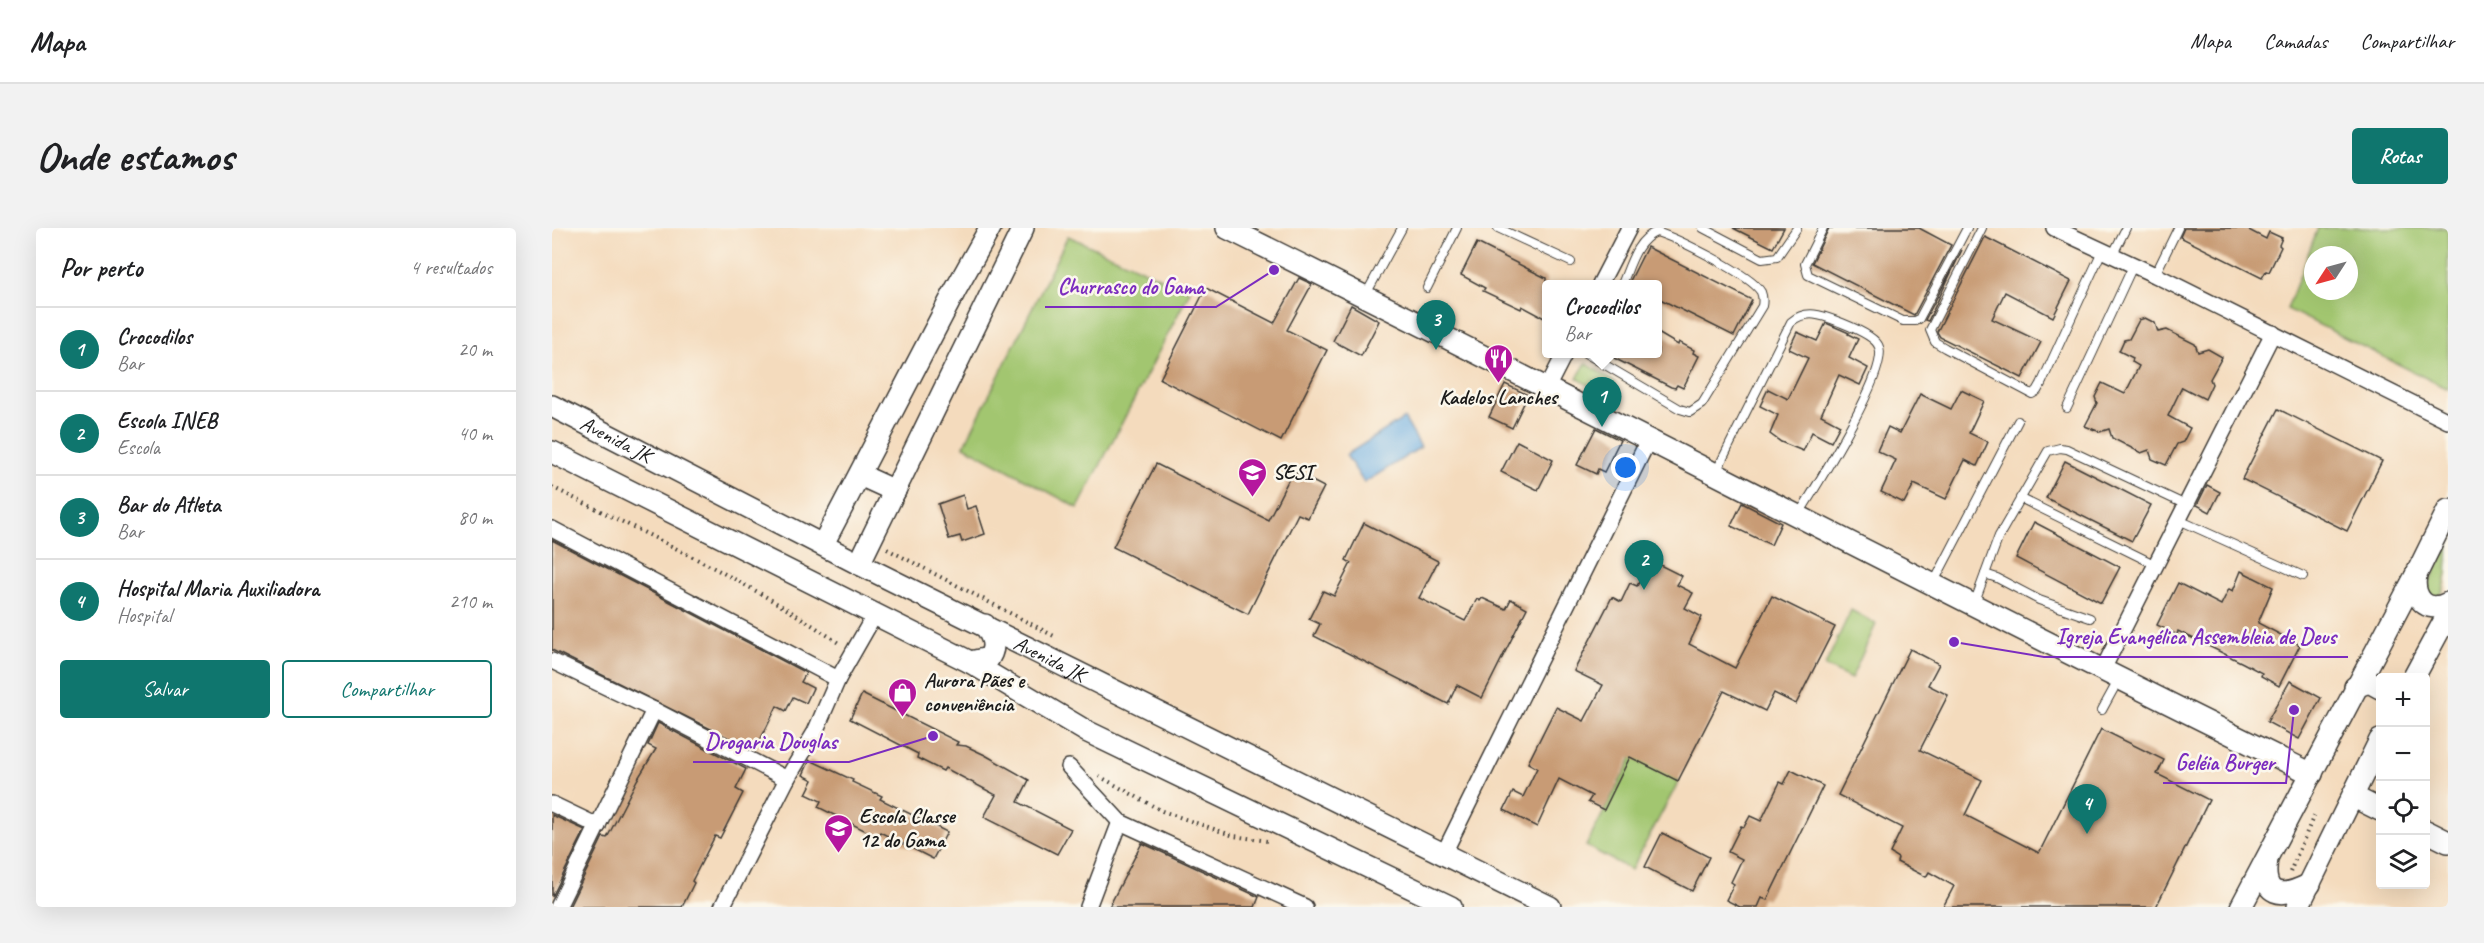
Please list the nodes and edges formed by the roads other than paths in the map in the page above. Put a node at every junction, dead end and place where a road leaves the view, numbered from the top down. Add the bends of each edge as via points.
1 (990, 228) edge
2 (1023, 228) edge
3 (1227, 228) edge
4 (1402, 228) edge
5 (1457, 228) edge
6 (1498, 228) edge
7 (1629, 228) edge
8 (1703, 228) edge
9 (1797, 228) edge
10 (1823, 228) edge
11 (1967, 228) edge
12 (1982, 228) edge
13 (2054, 228) edge
14 (2126, 228) edge
15 (2178, 228) edge
16 (2107, 253) junction
17 (1571, 262) dead end
18 (2133, 266) junction
19 (2155, 275) junction
20 (1603, 280) edge
21 (1624, 280) edge
22 (1427, 288) dead end
23 (1364, 297) junction
24 (2273, 333) junction
25 (1563, 358) edge
26 (1595, 358) edge
27 (1547, 388) junction
28 (552, 406) edge
29 (2067, 408) dead end
30 (2018, 421) dead end
31 (2448, 421) edge
32 (1649, 439) junction
33 (552, 452) edge
34 (1715, 473) junction
35 (860, 475) junction
36 (895, 491) junction
37 (2020, 498) junction
38 (2186, 505) junction
39 (2448, 510) edge
40 (1798, 515) junction
41 (2179, 520) junction
42 (552, 529) edge
43 (823, 544) junction
44 (859, 564) junction
45 (2156, 565) junction
46 (1985, 574) junction
47 (2416, 575) junction
48 (2303, 576) dead end
49 (1933, 584) junction
50 (2448, 603) edge
51 (1973, 605) junction
52 (2448, 614) edge
53 (874, 616) junction
54 (2090, 618) dead end
55 (985, 625) junction
56 (552, 662) edge
57 (970, 662) junction
58 (2417, 673) edge
59 (2110, 675) junction
60 (838, 679) junction
61 (2376, 686) edge
62 (2355, 687) junction
63 (654, 710) junction
64 (2102, 710) dead end
65 (2376, 749) edge
66 (1069, 767) road end
67 (2312, 774) junction
68 (787, 778) junction
69 (2354, 797) junction
70 (552, 804) edge
71 (2376, 808) edge
72 (1120, 822) junction
73 (598, 826) junction
74 (2430, 833) edge
75 (2448, 842) edge
76 (1443, 855) junction
77 (2267, 855) junction
78 (2310, 884) junction
79 (558, 907) edge
80 (722, 907) edge
81 (1088, 907) edge
82 (1305, 907) edge
83 (1451, 907) edge
84 (1550, 907) edge
85 (2241, 907) edge
86 (2298, 907) edge

1 - 35 main road
2 - 36 main road
3 - 23 main road
4 - 23 lane
5 - 22 lane
6 - 17 lane
7 - 20 street
8 - 9 lane via 1768,260 1777,257
10 - 11 lane via 1805,264 1808,275 1909,322 1919,319
12 - 16 lane via 1929,330 1935,342 1944,348 2032,394 2041,384
13 - 16 street
14 - 16 lane
15 - 19 lane
16 - 18 street
18 - 19 street
18 - 29 lane
19 - 24 street
21 - 26 lane via 1641,243 1656,232 1722,263 1753,283 1763,297 1762,306 1702,404 1690,412
23 - 27 main road
24 - 31 street
24 - 38 street
25 - 27 street
27 - 32 main road
28 - 43 main road, Avenida JK
30 - 49 lane
32 - 34 main road
32 - 76 street
33 - 53 main road, Avenida JK
34 - 40 main road
34 - 40 lane via 1791,322 1812,313 1843,323 1876,341 1880,364 1846,436
35 - 36 main road
35 - 43 main road
36 - 44 main road
37 - 38 lane via 2044,455 2060,447
37 - 45 lane
37 - 46 lane via 1999,536
38 - 41 street
39 - 47 main road
40 - 49 main road
41 - 45 street
41 - 48 lane
42 - 60 street
43 - 44 main road, Avenida JK
44 - 55 main road, Avenida JK
45 - 59 street
46 - 51 lane
46 - 54 lane via 2039,600
47 - 50 main road via 2416,595 2423,604 2434,608
47 - 62 main road
49 - 51 main road
51 - 59 main road
52 - 58 main road
53 - 57 main road, Avenida JK
53 - 60 street
55 - 57 main road via 993,639 993,652 989,658
55 - 76 main road, Avenida JK
56 - 63 street
57 - 83 main road, Avenida JK via 1086,731
59 - 64 lane
59 - 67 main road
60 - 68 street via 815,732
61 - 62 main road via 2369,682
62 - 67 main road
63 - 68 street
63 - 73 street
65 - 69 main road
66 - 72 street
67 - 77 main road
68 - 80 street
69 - 71 main road
69 - 78 main road
70 - 73 street
72 - 81 street
72 - 82 street
73 - 79 street
74 - 75 main road
76 - 84 main road, Avenida JK
77 - 78 main road via 2266,879 2274,890 2281,894
77 - 85 main road
78 - 86 main road

